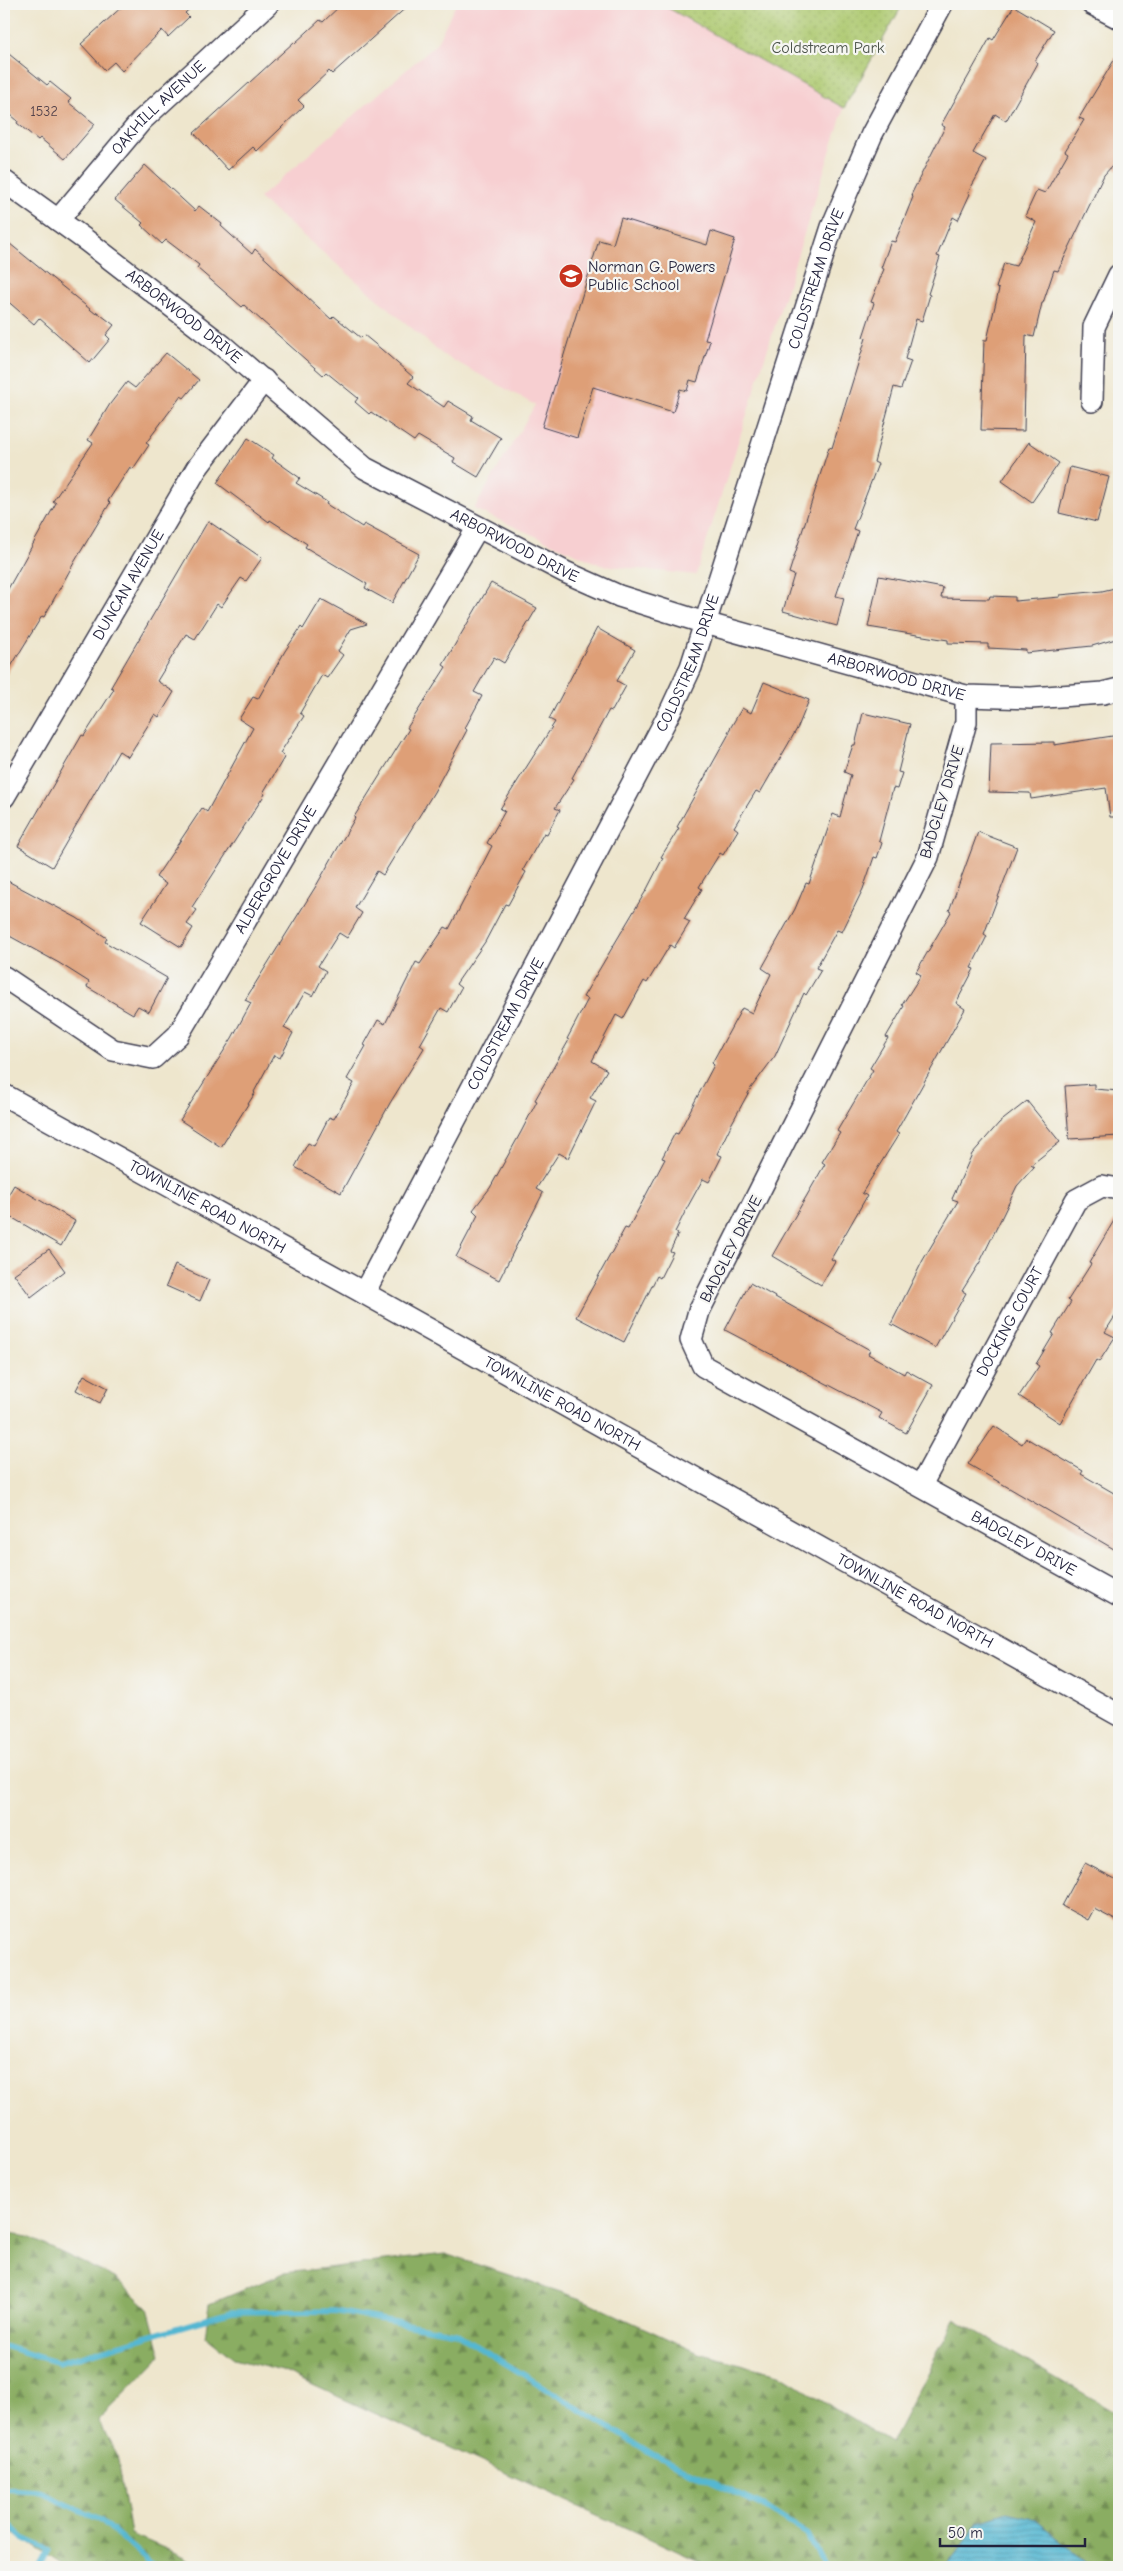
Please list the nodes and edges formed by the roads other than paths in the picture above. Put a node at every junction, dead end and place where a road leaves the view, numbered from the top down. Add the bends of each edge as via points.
1 (268, 4) edge
2 (942, 4) edge
3 (1092, 4) edge
4 (1119, 18) edge
5 (4, 181) edge
6 (58, 220) junction
7 (1119, 275) edge
8 (264, 380) junction
9 (1092, 401) dead end
10 (478, 527) junction
11 (705, 623) junction
12 (1119, 689) edge
13 (966, 696) junction
14 (4, 797) edge
15 (4, 977) edge
16 (4, 1095) edge
17 (1119, 1189) edge
18 (364, 1293) junction
19 (921, 1485) junction
20 (1119, 1596) edge
21 (1119, 1715) edge

1 - 6 street, OAKHILL AVENUE via 142,120
2 - 11 street, COLDSTREAM DRIVE via 872,134 832,227
3 - 4 street
5 - 6 street, ARBORWOOD DRIVE
6 - 8 street, ARBORWOOD DRIVE
7 - 9 street via 1094,327
8 - 10 street, ARBORWOOD DRIVE via 365,468
8 - 14 street, DUNCAN AVENUE via 197,468
10 - 11 street, ARBORWOOD DRIVE via 619,596
10 - 15 street, ALDERGROVE DRIVE via 178,1034 153,1058 113,1050
11 - 13 street, ARBORWOOD DRIVE
11 - 18 street, COLDSTREAM DRIVE via 691,667 671,710
12 - 13 street, ARBORWOOD DRIVE via 1031,698
13 - 19 street, BADGLEY DRIVE via 966,722 928,857 699,1311 691,1340 703,1366
16 - 18 street, TOWNLINE ROAD NORTH
17 - 19 street, DOCKING COURT via 1102,1186 1076,1200
18 - 21 street, TOWNLINE ROAD NORTH
19 - 20 street, BADGLEY DRIVE

